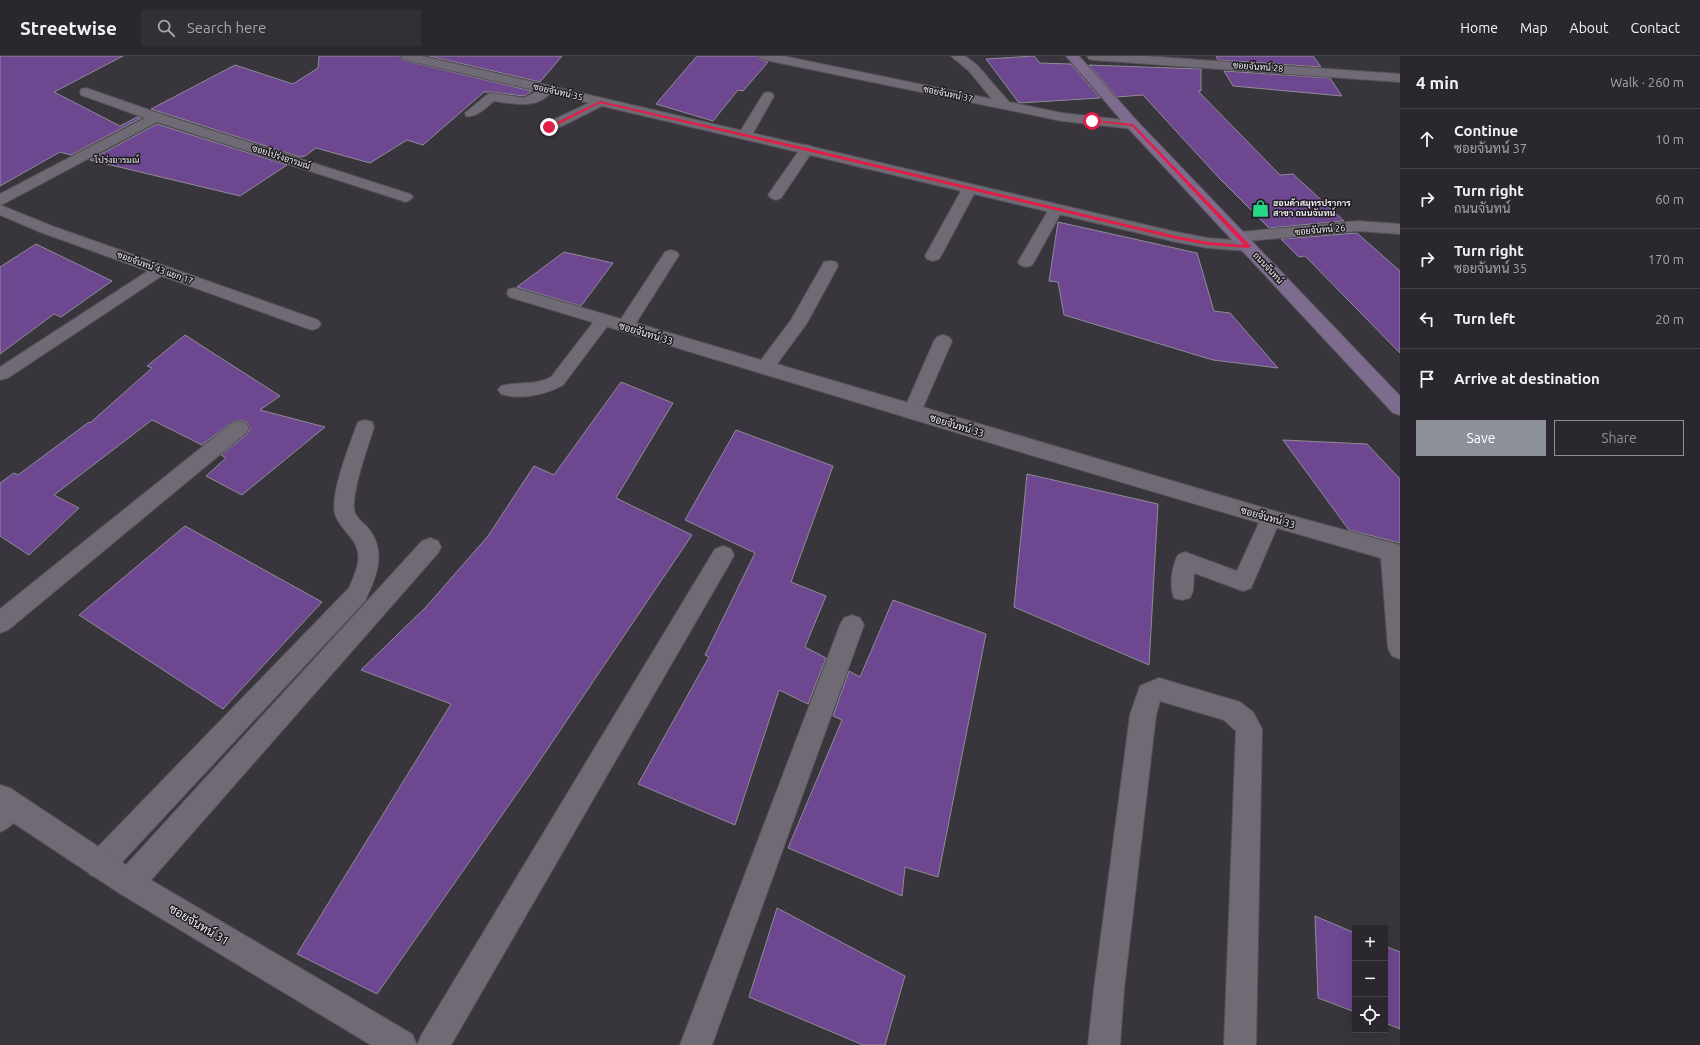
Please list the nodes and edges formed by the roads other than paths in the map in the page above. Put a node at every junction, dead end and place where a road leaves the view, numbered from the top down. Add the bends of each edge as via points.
1 (406, 56) edge
2 (764, 56) edge
3 (957, 56) edge
4 (1072, 56) edge
5 (1093, 56) edge
6 (796, 59) edge
7 (1209, 60) edge
8 (1400, 78) edge
9 (547, 90) junction
10 (86, 92) dead end
11 (768, 96) dead end
12 (600, 102) junction
13 (1004, 106) junction
14 (471, 113) dead end
15 (156, 117) junction
16 (1133, 125) junction
17 (549, 127) dead end
18 (745, 135) junction
19 (807, 149) junction
20 (970, 188) junction
21 (776, 195) dead end
22 (405, 197) dead end
23 (0, 200) edge
24 (1056, 209) junction
25 (0, 210) edge
26 (1400, 229) edge
27 (1244, 242) junction
28 (671, 255) dead end
29 (933, 256) dead end
30 (1026, 262) dead end
31 (830, 266) dead end
32 (160, 270) junction
33 (515, 293) dead end
34 (604, 320) junction
35 (312, 324) dead end
36 (625, 326) junction
37 (943, 340) dead end
38 (765, 368) junction
39 (2, 374) dead end
40 (507, 390) dead end
41 (1400, 408) edge
42 (912, 412) junction
43 (365, 427) dead end
44 (239, 428) dead end
45 (1271, 518) junction
46 (430, 547) dead end
47 (1396, 553) edge
48 (723, 555) dead end
49 (1182, 591) dead end
50 (0, 623) edge
51 (852, 625) dead end
52 (1400, 648) edge
53 (4, 808) edge
54 (100, 865) junction
55 (129, 883) junction
56 (401, 1045) edge
57 (434, 1045) edge
58 (696, 1045) edge
59 (1104, 1045) edge
60 (1240, 1045) edge

1 - 9 street, ซอยจันทน์ 35
2 - 6 street, ซอยจันทน์ 37
3 - 13 street via 973,68
4 - 16 main road, ถนนจันทน์
5 - 7 street, ซอยจันทน์ 28
6 - 13 street, ซอยจันทน์ 37
7 - 8 street, ซอยจันทน์ 28
9 - 12 street, ซอยจันทน์ 35
9 - 14 lane via 524,102 492,97
10 - 15 street, ซอยโปร่งอารมณ์
11 - 18 lane
12 - 17 lane
12 - 18 street, ซอยจันทน์ 35
13 - 16 street, ซอยจันทน์ 37 via 1062,117
15 - 22 street, ซอยโปร่งอารมณ์
15 - 23 street
16 - 27 main road, ถนนจันทน์
18 - 19 street, ซอยจันทน์ 35
19 - 20 street, ซอยจันทน์ 35
19 - 21 street
20 - 24 street, ซอยจันทน์ 35
20 - 29 street
24 - 27 street, ซอยจันทน์ 35 via 1208,243
24 - 30 lane
25 - 32 street, ซอยจันทน์ 43 แยก 17
26 - 27 street, ซอยจันทน์ 26 via 1358,226
27 - 41 main road, ถนนจันทน์
28 - 36 street
31 - 38 street via 798,323
32 - 35 street, ซอยจันทน์ 43 แยก 17
32 - 39 lane
33 - 34 street, ซอยจันทน์ 33
34 - 36 street, ซอยจันทน์ 33
34 - 40 lane via 557,381 540,389
36 - 38 street, ซอยจันทน์ 33
37 - 42 lane
38 - 42 street, ซอยจันทน์ 33
42 - 45 street, ซอยจันทน์ 33
43 - 54 lane via 351,470 346,500 346,514 367,542 370,553 367,573 357,594
44 - 50 street
45 - 47 street, ซอยจันทน์ 33
45 - 49 lane via 1243,582 1186,561
46 - 55 street
47 - 52 street
48 - 57 street
51 - 58 street
53 - 54 street, ซอยจันทน์ 31
54 - 55 street, ซอยจันทน์ 31
55 - 56 street, ซอยจันทน์ 31
59 - 60 street via 1143,715 1149,694 1159,689 1231,710 1239,715 1249,729

